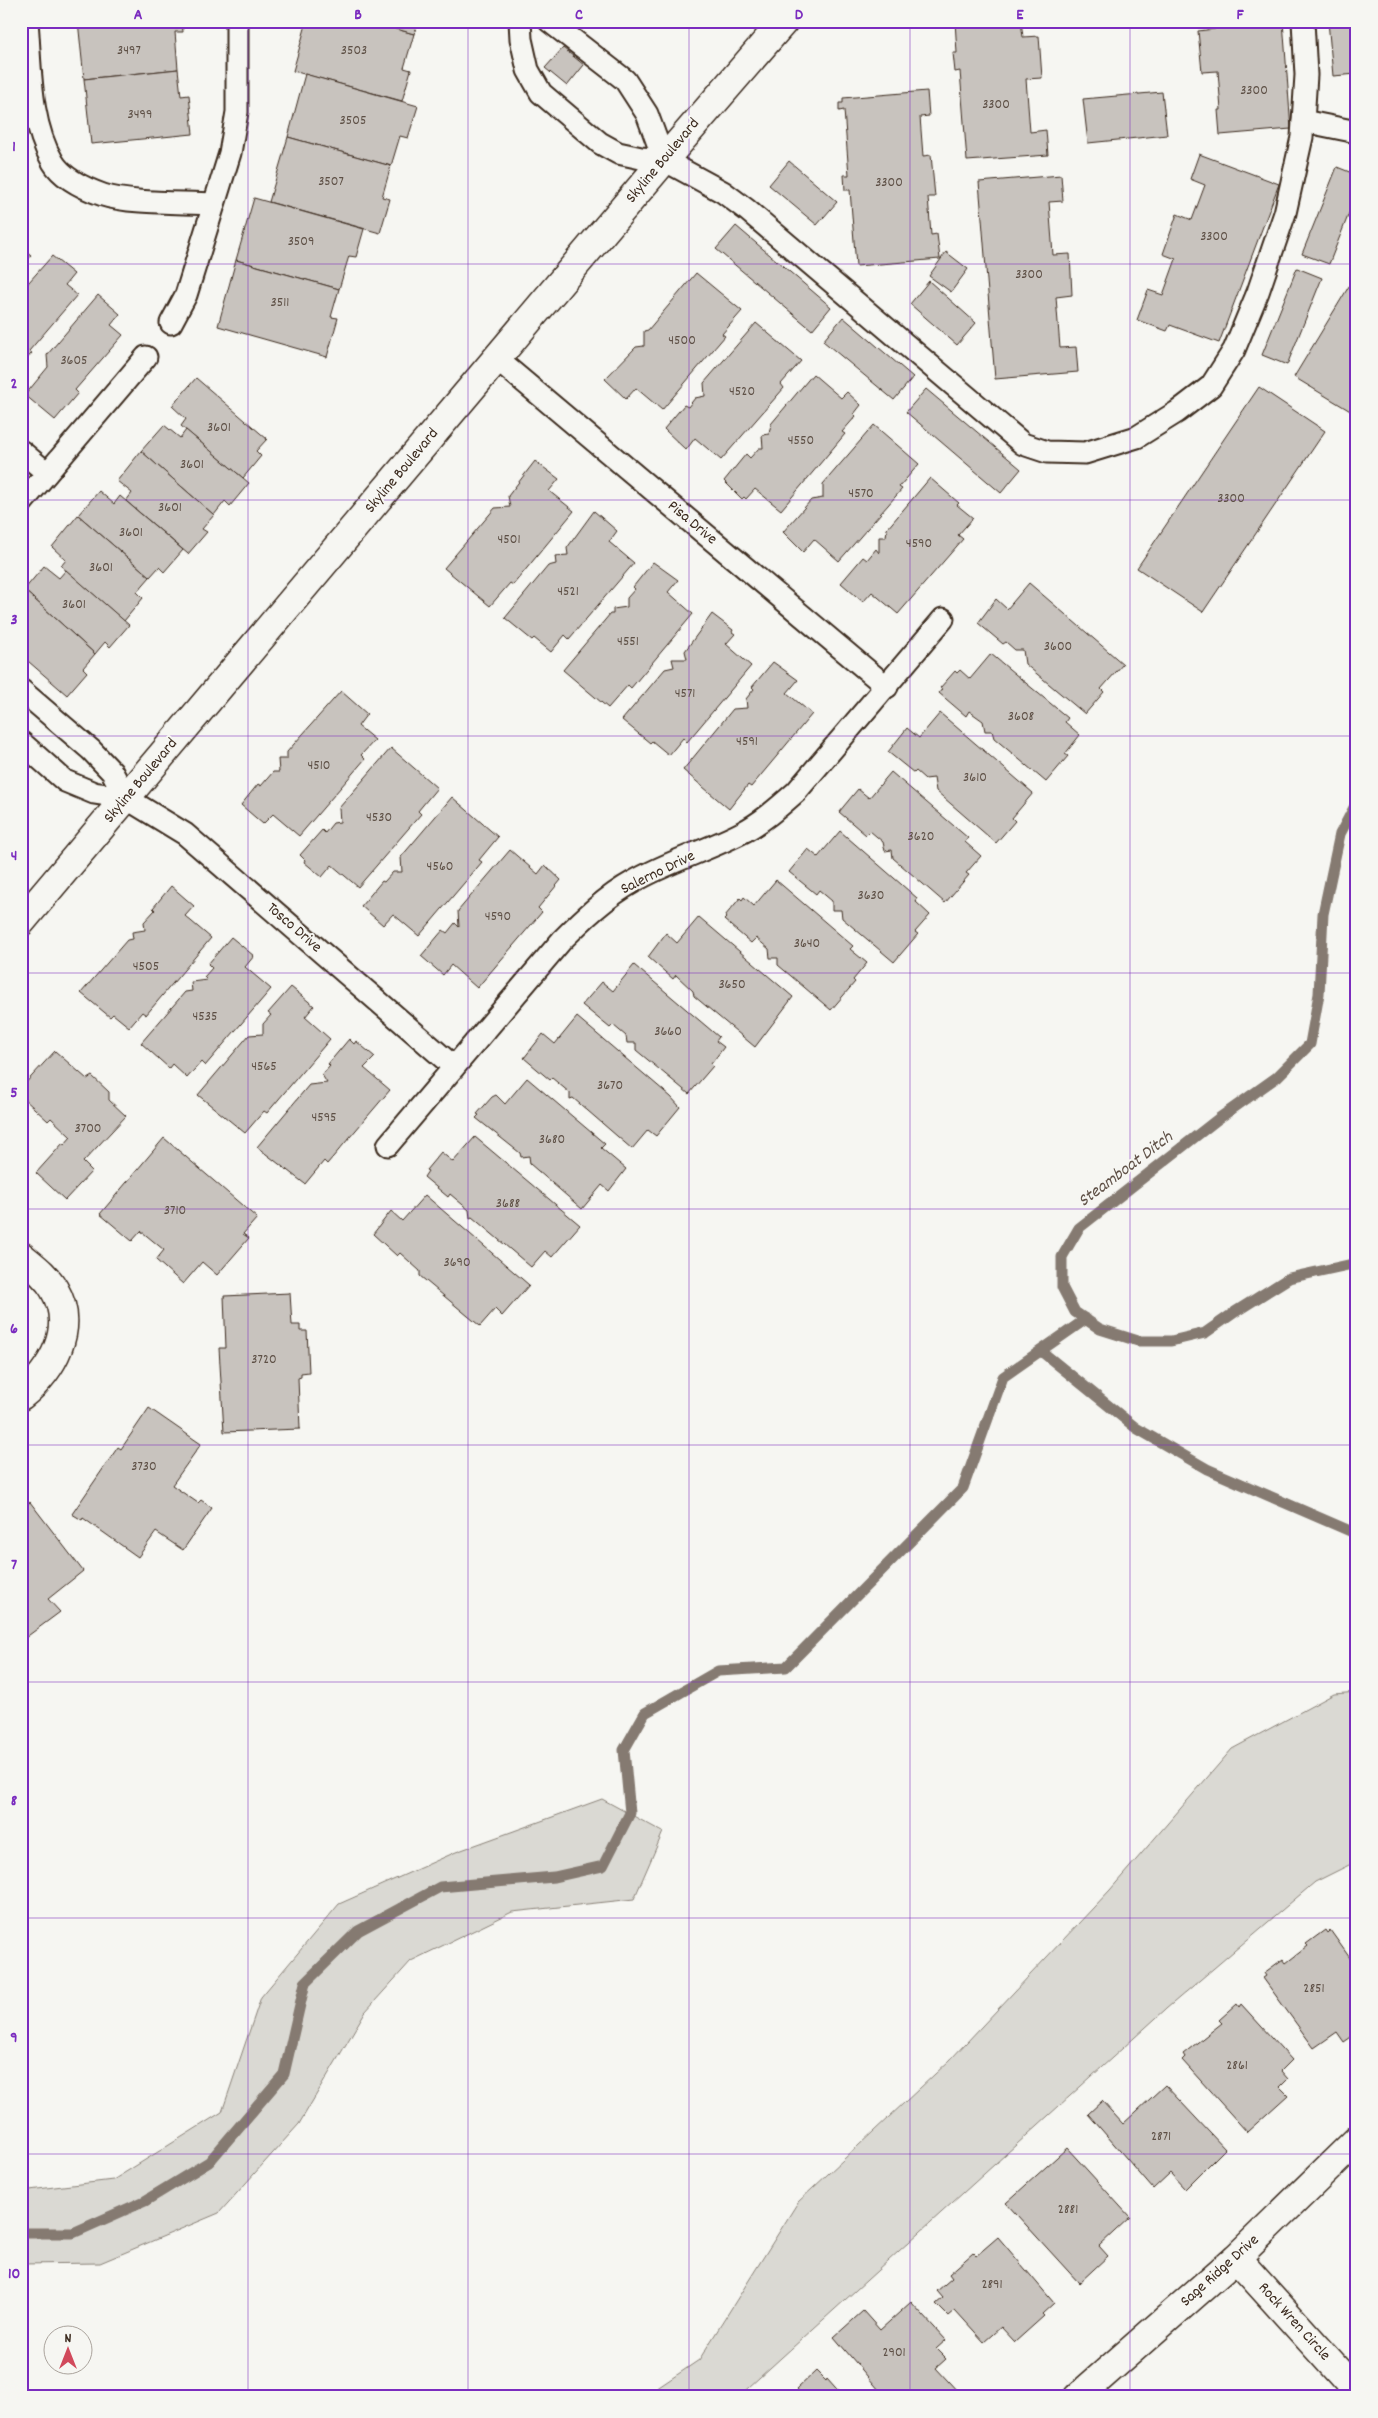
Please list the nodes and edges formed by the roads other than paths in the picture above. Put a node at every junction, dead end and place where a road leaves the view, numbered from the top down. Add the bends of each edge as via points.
1 (27, 21) edge
2 (237, 21) edge
3 (520, 21) edge
4 (549, 21) edge
5 (784, 21) edge
6 (1302, 21) edge
7 (1303, 121) junction
8 (1357, 132) edge
9 (664, 160) junction
10 (213, 204) junction
11 (171, 323) dead end
12 (146, 357) dead end
13 (497, 359) junction
14 (21, 452) edge
15 (47, 473) junction
16 (21, 504) edge
17 (943, 619) dead end
18 (887, 687) junction
19 (21, 690) edge
20 (21, 742) edge
21 (126, 798) junction
22 (21, 922) edge
23 (454, 1067) junction
24 (388, 1145) dead end
25 (21, 1256) edge
26 (21, 1396) edge
27 (1357, 2140) edge
28 (1236, 2258) junction
29 (1352, 2386) dead end
30 (1078, 2397) edge

1 - 10 lane via 40,130 54,164 73,182 105,196
2 - 10 lane via 237,112 230,152
3 - 9 lane via 528,70 541,93 600,143 618,152
4 - 9 lane via 625,80 647,114
5 - 9 street, Skyline Boulevard
6 - 7 lane via 1306,75
7 - 8 lane
7 - 9 lane via 1285,212 1264,274 1234,350 1211,386 1137,437 1085,453 1046,452 1024,444 747,210 723,192
9 - 13 street, Skyline Boulevard
10 - 11 lane via 186,295
12 - 15 lane
13 - 18 lane, Pisa Drive
13 - 21 street, Skyline Boulevard
14 - 15 lane
15 - 16 lane
17 - 18 lane, Salerno Drive
18 - 23 lane, Salerno Drive via 796,792 771,814 743,832 634,881 581,921
19 - 21 lane via 92,750 112,772
20 - 21 lane via 64,781 94,793
21 - 22 street, Skyline Boulevard
21 - 23 lane, Tosco Drive via 186,834
23 - 24 lane, Salerno Drive
25 - 26 street via 54,1289 62,1309 63,1329 59,1350 47,1371
27 - 28 street, Sage Ridge Drive
28 - 29 street, Rock Wren Circle
28 - 30 street, Sage Ridge Drive

